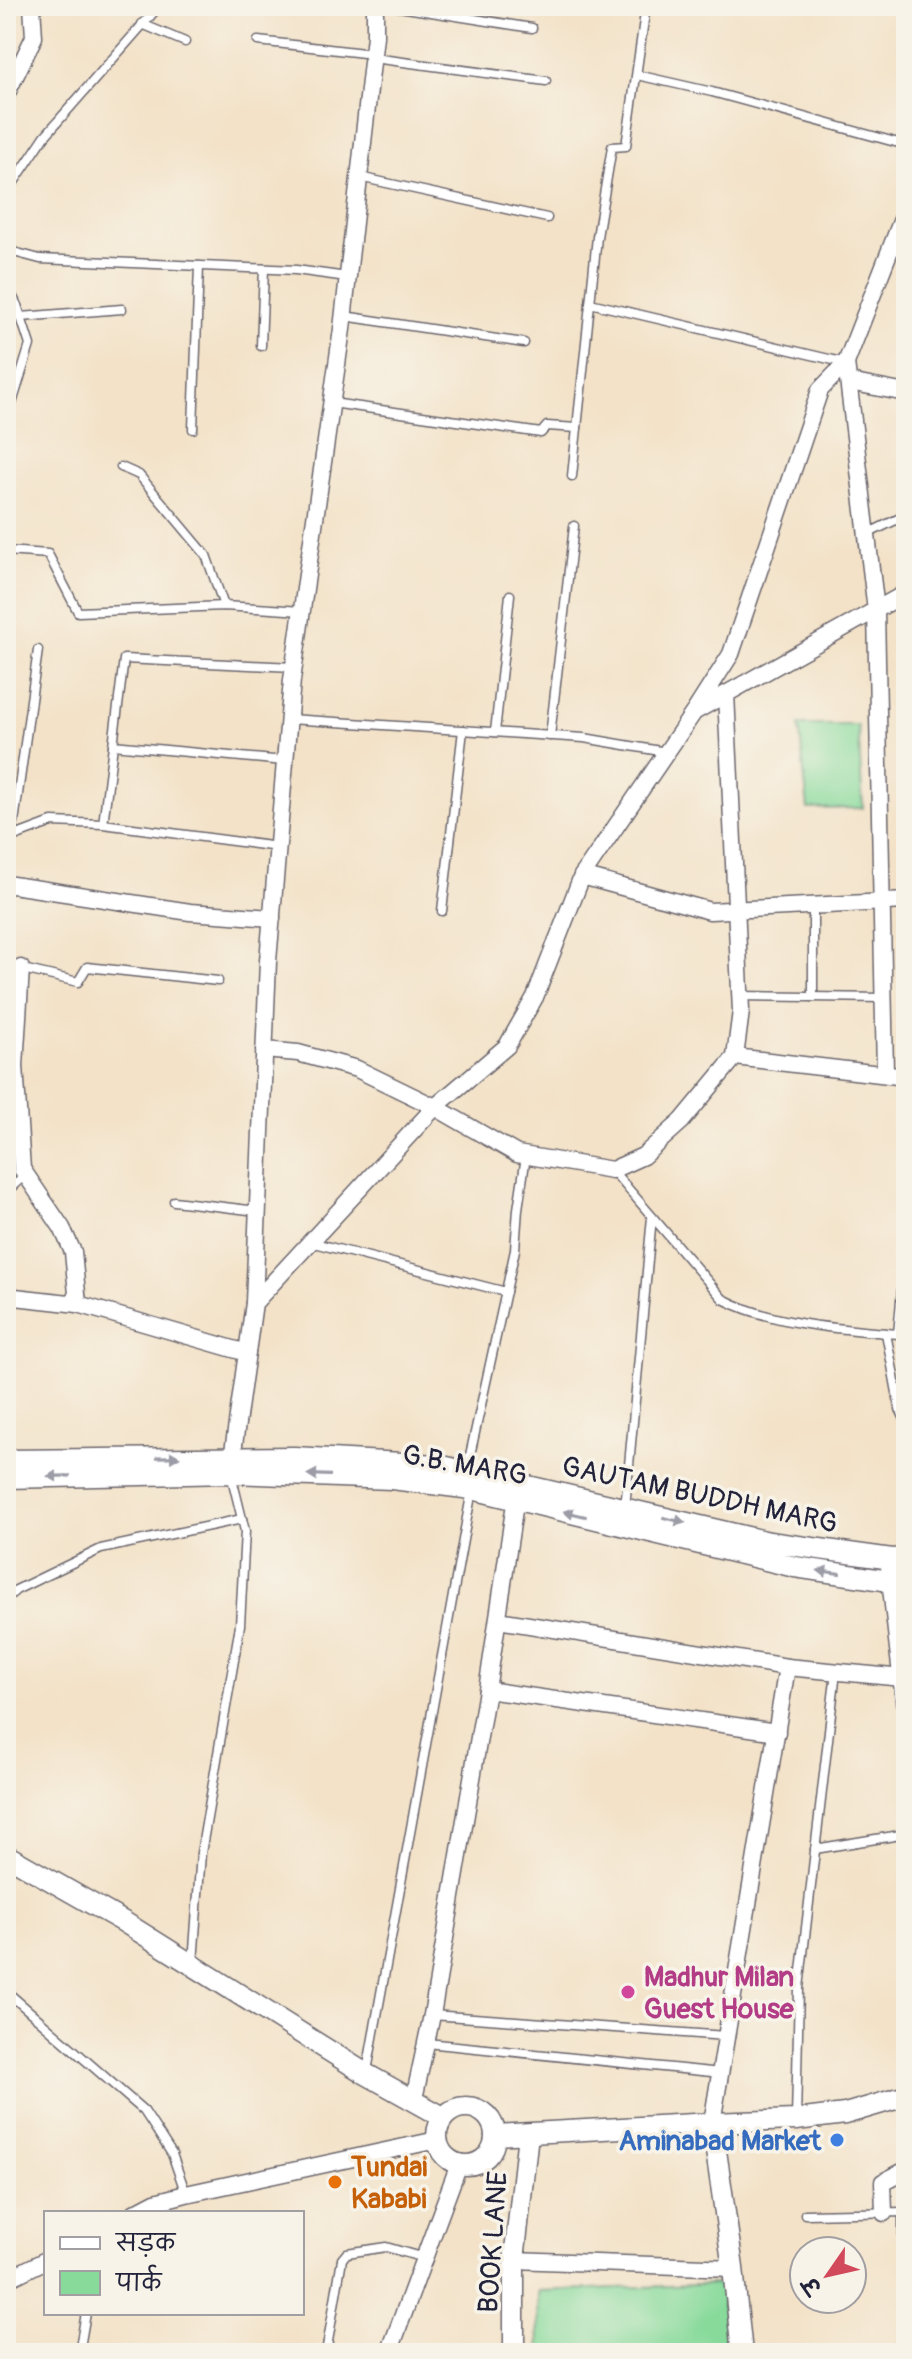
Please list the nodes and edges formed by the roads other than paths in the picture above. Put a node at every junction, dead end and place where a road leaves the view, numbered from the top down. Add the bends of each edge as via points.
1 (32, 6) edge
2 (159, 6) edge
3 (375, 6) edge
4 (393, 6) edge
5 (646, 6) edge
6 (142, 24) junction
7 (532, 28) dead end
8 (258, 41) dead end
9 (185, 42) dead end
10 (373, 56) junction
11 (637, 75) junction
12 (546, 81) dead end
13 (6, 95) edge
14 (906, 145) edge
15 (359, 177) junction
16 (6, 194) edge
17 (906, 209) edge
18 (547, 218) dead end
19 (6, 250) edge
20 (199, 266) junction
21 (264, 269) junction
22 (347, 277) junction
23 (6, 284) edge
24 (590, 303) junction
25 (122, 309) dead end
26 (343, 316) junction
27 (21, 317) junction
28 (524, 343) dead end
29 (261, 346) dead end
30 (846, 363) junction
31 (849, 382) junction
32 (906, 393) edge
33 (331, 403) junction
34 (6, 423) edge
35 (577, 428) junction
36 (193, 429) dead end
37 (121, 467) dead end
38 (572, 476) dead end
39 (906, 515) edge
40 (574, 526) dead end
41 (867, 534) junction
42 (6, 551) edge
43 (906, 593) edge
44 (510, 595) dead end
45 (224, 606) junction
46 (876, 610) junction
47 (302, 611) junction
48 (38, 650) dead end
49 (294, 667) junction
50 (726, 694) junction
51 (694, 712) junction
52 (289, 719) junction
53 (463, 730) junction
54 (495, 732) junction
55 (550, 736) junction
56 (113, 745) junction
57 (667, 752) junction
58 (285, 762) junction
59 (103, 824) junction
60 (12, 837) junction
61 (278, 847) junction
62 (6, 862) edge
63 (582, 876) junction
64 (6, 884) edge
65 (906, 901) edge
66 (882, 902) junction
67 (813, 906) junction
68 (736, 910) junction
69 (442, 911) dead end
70 (272, 918) junction
71 (14, 967) edge
72 (218, 981) dead end
73 (741, 996) junction
74 (813, 997) junction
75 (884, 998) junction
76 (264, 1050) junction
77 (735, 1057) junction
78 (885, 1074) junction
79 (906, 1077) edge
80 (435, 1107) junction
81 (526, 1156) junction
82 (612, 1170) junction
83 (26, 1174) junction
84 (6, 1192) edge
85 (174, 1201) dead end
86 (257, 1211) junction
87 (652, 1217) junction
88 (310, 1242) junction
89 (906, 1244) edge
90 (506, 1292) junction
91 (6, 1296) edge
92 (254, 1303) junction
93 (78, 1304) junction
94 (886, 1333) junction
95 (247, 1353) junction
96 (906, 1421) edge
97 (6, 1460) edge
98 (232, 1464) junction
99 (6, 1478) edge
100 (469, 1481) junction
101 (517, 1492) junction
102 (625, 1508) junction
103 (242, 1519) junction
104 (899, 1558) edge
105 (898, 1580) edge
106 (6, 1599) edge
107 (498, 1620) junction
108 (787, 1667) junction
109 (837, 1671) junction
110 (903, 1678) junction
111 (487, 1690) junction
112 (906, 1701) edge
113 (777, 1732) junction
114 (906, 1834) edge
115 (815, 1849) junction
116 (6, 1855) edge
117 (193, 1964) junction
118 (6, 1991) edge
119 (432, 2015) junction
120 (726, 2036) junction
121 (427, 2043) junction
122 (721, 2073) junction
123 (366, 2074) junction
124 (906, 2096) edge
125 (414, 2099) junction
126 (443, 2117) junction
127 (796, 2120) junction
128 (712, 2123) junction
129 (528, 2134) junction
130 (495, 2135) junction
131 (437, 2140) junction
132 (459, 2164) junction
133 (906, 2170) edge
134 (186, 2194) junction
135 (138, 2211) edge
136 (904, 2212) edge
137 (884, 2213) junction
138 (805, 2214) dead end
139 (424, 2258) junction
140 (514, 2260) junction
141 (44, 2261) edge
142 (733, 2268) junction
143 (6, 2280) edge
144 (86, 2315) edge
145 (904, 2348) edge
146 (79, 2353) edge
147 (326, 2353) edge
148 (389, 2353) edge
149 (514, 2353) edge
150 (742, 2353) edge

1 - 13 street via 34,37
2 - 6 lane
3 - 10 street
4 - 7 lane
5 - 11 lane
6 - 9 lane
6 - 16 lane via 45,136
8 - 10 lane
10 - 12 lane
10 - 15 street
11 - 14 lane
11 - 24 lane via 626,146 612,147
15 - 18 lane
15 - 22 street
17 - 30 street
19 - 20 lane via 40,259
20 - 21 lane
20 - 36 lane
21 - 22 lane
21 - 29 lane
22 - 26 street
23 - 27 lane
24 - 30 lane
24 - 35 lane
25 - 27 lane
26 - 28 lane
26 - 33 street
27 - 34 lane via 30,345
30 - 31 street
30 - 51 street via 820,390 731,654
31 - 32 street
31 - 41 street
33 - 35 lane via 541,433 547,426
33 - 47 street
35 - 38 lane
37 - 45 lane via 139,475 206,555
39 - 41 lane
40 - 55 lane
41 - 46 street
42 - 45 lane via 48,554 78,612
43 - 46 street
44 - 54 lane
45 - 47 lane
46 - 50 street
46 - 66 street
47 - 49 street
48 - 60 lane
49 - 52 street
49 - 56 lane via 124,659
50 - 51 street
50 - 68 street
51 - 57 street
52 - 53 lane
52 - 58 street
53 - 54 lane
53 - 69 lane
54 - 55 lane
55 - 57 lane
56 - 58 lane
56 - 59 lane
57 - 63 street
58 - 61 street
59 - 60 lane via 52,822
59 - 61 lane
60 - 62 lane
61 - 70 street
63 - 68 street via 710,911
63 - 80 street via 535,997 507,1046
64 - 70 street via 190,912
65 - 66 street
66 - 67 street
66 - 75 street
67 - 68 street
67 - 74 lane
68 - 73 street
70 - 76 street
71 - 72 lane via 78,982 87,967
71 - 83 street via 19,1152
73 - 74 lane
73 - 77 street
74 - 75 lane
75 - 78 street
76 - 80 street via 357,1069
76 - 86 street
77 - 78 street
77 - 82 street via 682,1121 643,1156
78 - 79 street
80 - 81 street
80 - 88 street
81 - 82 street
81 - 90 lane
82 - 87 lane
83 - 84 lane
83 - 93 street via 73,1252
85 - 86 lane
86 - 92 street
87 - 94 lane via 723,1299 746,1311
87 - 102 lane
88 - 90 lane
88 - 92 street
89 - 94 lane via 898,1334
90 - 100 lane
91 - 93 street
92 - 95 street
93 - 95 street
94 - 96 lane
95 - 98 street
97 -> 98 street
98 -> 99 street, G.B. MARG
98 - 100 street, G.B. MARG
98 - 103 lane
100 - 101 street, G.B. MARG
100 - 123 lane
101 - 102 street, GAUTAM BUDDH MARG
105 -> 101 street, G.B. MARG via 795,1567
101 - 107 street
102 -> 104 street, GAUTAM BUDDH MARG via 769,1542
103 - 106 lane via 101,1549
103 - 117 lane via 240,1625 201,1853
104 - 105 street
105 - 110 street
107 - 108 street
107 - 111 street
108 - 109 street
108 - 113 street
109 - 110 street
109 - 115 lane
110 - 112 street
111 - 113 street
111 - 119 street
113 - 120 street
114 - 115 lane
115 - 127 lane via 799,1988
116 - 117 street
117 - 123 street
118 - 134 lane via 144,2111 172,2154
119 - 120 lane
119 - 121 street
120 - 122 street
121 - 122 lane
121 - 125 street
122 - 128 street
123 - 125 street
124 - 127 street via 845,2114
125 - 126 street
126 - 130 street via 460,2107 480,2110
126 - 131 street
127 - 128 street
128 - 129 street
128 - 142 street
129 - 130 street
129 - 140 street, BOOK LANE
130 - 132 street via 482,2160
131 - 132 street via 441,2152
131 - 134 street
132 - 139 street
133 - 137 street via 883,2182
134 - 135 street
136 - 137 lane
136 - 145 lane
137 - 138 lane
139 - 147 lane via 386,2247 347,2253
139 - 148 street
140 - 142 street
140 - 149 street, BOOK LANE
141 - 143 street
142 - 150 street
144 - 146 lane

